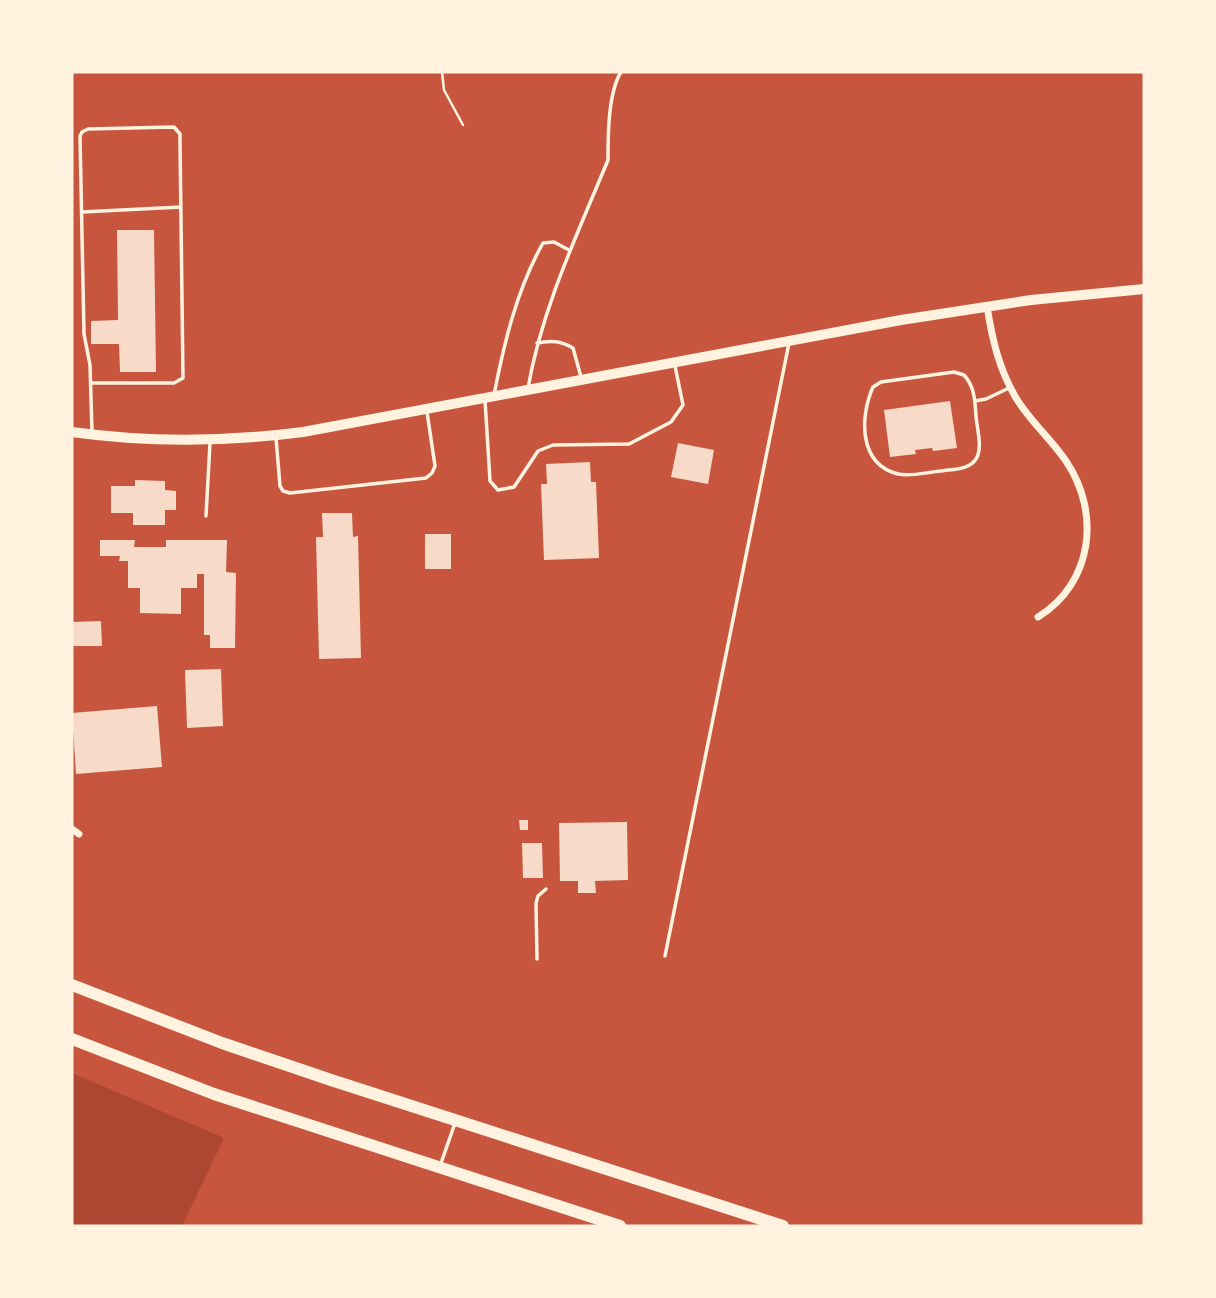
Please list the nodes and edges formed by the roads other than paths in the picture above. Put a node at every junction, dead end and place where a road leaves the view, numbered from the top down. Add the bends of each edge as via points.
1 (621, 72) edge
2 (181, 207) junction
3 (82, 212) junction
4 (570, 251) junction
5 (1144, 289) edge
6 (987, 306) junction
7 (790, 341) junction
8 (537, 343) junction
9 (674, 363) junction
10 (582, 380) junction
11 (91, 383) junction
12 (1011, 387) junction
13 (528, 390) junction
14 (489, 398) junction
15 (975, 401) junction
16 (426, 409) junction
17 (72, 432) edge
18 (92, 435) junction
19 (276, 435) junction
20 (210, 441) junction
21 (206, 516) dead end
22 (1038, 617) dead end
23 (72, 829) edge
24 (79, 834) dead end
25 (546, 889) dead end
26 (665, 956) dead end
27 (537, 959) dead end
28 (72, 985) edge
29 (72, 1040) edge
30 (456, 1120) junction
31 (439, 1168) junction
32 (620, 1226) edge
33 (783, 1226) edge

1 - 4 lane via 615,81 608,160
2 - 3 lane
2 - 3 lane via 180,134 176,128 88,129 80,136
2 - 11 lane via 183,378 174,383
3 - 11 lane via 84,334
4 - 8 lane
4 - 14 lane via 543,243 530,266
5 - 6 highway
6 - 7 highway
6 - 12 street via 995,351
7 - 9 highway
7 - 26 lane
8 - 10 lane via 550,340 573,348
8 - 13 lane
9 - 10 highway
9 - 14 lane via 683,405 671,422 629,444 553,445 538,451 514,487 498,490 490,481
10 - 13 highway
11 - 18 lane
12 - 15 lane
12 - 22 street via 1068,464 1087,512 1082,565 1064,595
13 - 14 highway
14 - 16 highway
15 - 15 lane via 968,379 959,373 881,382 871,392 865,443 877,461 897,474 968,466 979,449
16 - 19 highway
16 - 19 lane via 435,466 426,478 283,491
17 - 18 highway
18 - 20 highway
19 - 20 highway
20 - 21 lane
23 - 24 street
25 - 27 lane via 536,903
28 - 30 highway via 222,1043
29 - 31 highway via 214,1094
30 - 31 lane
30 - 33 highway
31 - 32 highway

